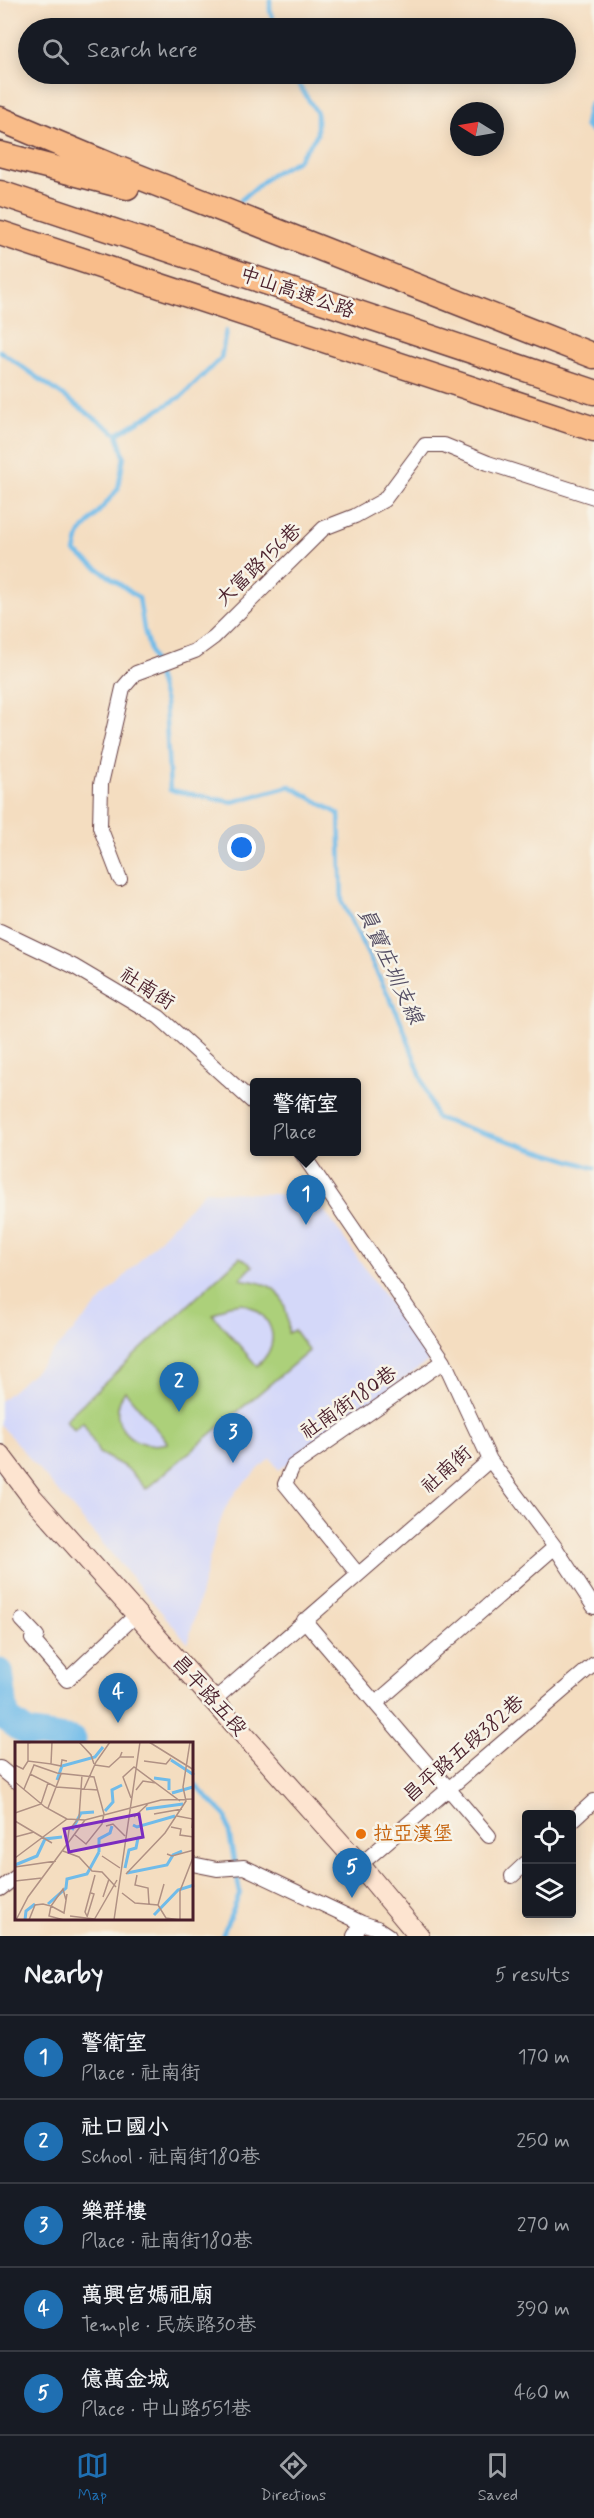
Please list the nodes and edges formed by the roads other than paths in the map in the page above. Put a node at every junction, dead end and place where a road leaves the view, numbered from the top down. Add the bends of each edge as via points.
1 (5, 122) edge
2 (0, 154) edge
3 (0, 193) edge
4 (253, 222) junction
5 (0, 233) edge
6 (594, 356) edge
7 (594, 392) edge
8 (594, 429) edge
9 (594, 497) edge
10 (120, 879) dead end
11 (0, 931) edge
12 (250, 1099) edge
13 (304, 1156) edge
14 (444, 1361) junction
15 (0, 1455) edge
16 (490, 1460) junction
17 (555, 1547) junction
18 (357, 1573) junction
19 (594, 1607) edge
20 (136, 1615) junction
21 (22, 1620) dead end
22 (304, 1620) junction
23 (594, 1664) edge
24 (213, 1701) junction
25 (376, 1703) junction
26 (0, 1768) edge
27 (15, 1780) edge
28 (448, 1788) junction
29 (594, 1800) edge
30 (576, 1817) edge
31 (489, 1836) dead end
32 (194, 1864) edge
33 (525, 1864) edge
34 (360, 1865) junction
35 (512, 1876) dead end
36 (15, 1878) edge
37 (0, 1889) edge
38 (362, 1923) junction
39 (354, 1936) edge
40 (389, 1936) edge
41 (419, 1936) edge

1 - 4 highway
2 - 4 highway
3 - 7 highway, 中山高速公路
4 - 6 highway
5 - 8 highway, 中山高速公路
9 - 10 street, 大富路156巷 via 444,445 425,445 384,500 324,528 214,637 195,651 136,673 123,688 101,784 100,827
11 - 12 street, 社南街 via 73,966 159,1017
13 - 14 street, 社南街
14 - 16 street, 社南街
14 - 18 street, 社南街180巷 via 293,1466 285,1484
15 - 20 street, 昌平路五段
16 - 17 street
16 - 18 street, 社南街
17 - 19 street
17 - 25 street
18 - 22 street, 社南街
20 - 21 street via 67,1680 32,1639 37,1636
20 - 24 street, 昌平路五段
22 - 24 street, 社南街
22 - 25 street
23 - 28 street, 昌平路五段382巷
24 - 34 street, 昌平路五段
25 - 28 street
26 - 27 street
28 - 31 street
28 - 34 street, 昌平路五段382巷
29 - 30 street
32 - 38 street via 218,1869 244,1867
33 - 35 street
34 - 41 street, 昌平路五段
36 - 37 street
38 - 39 street
38 - 40 street

